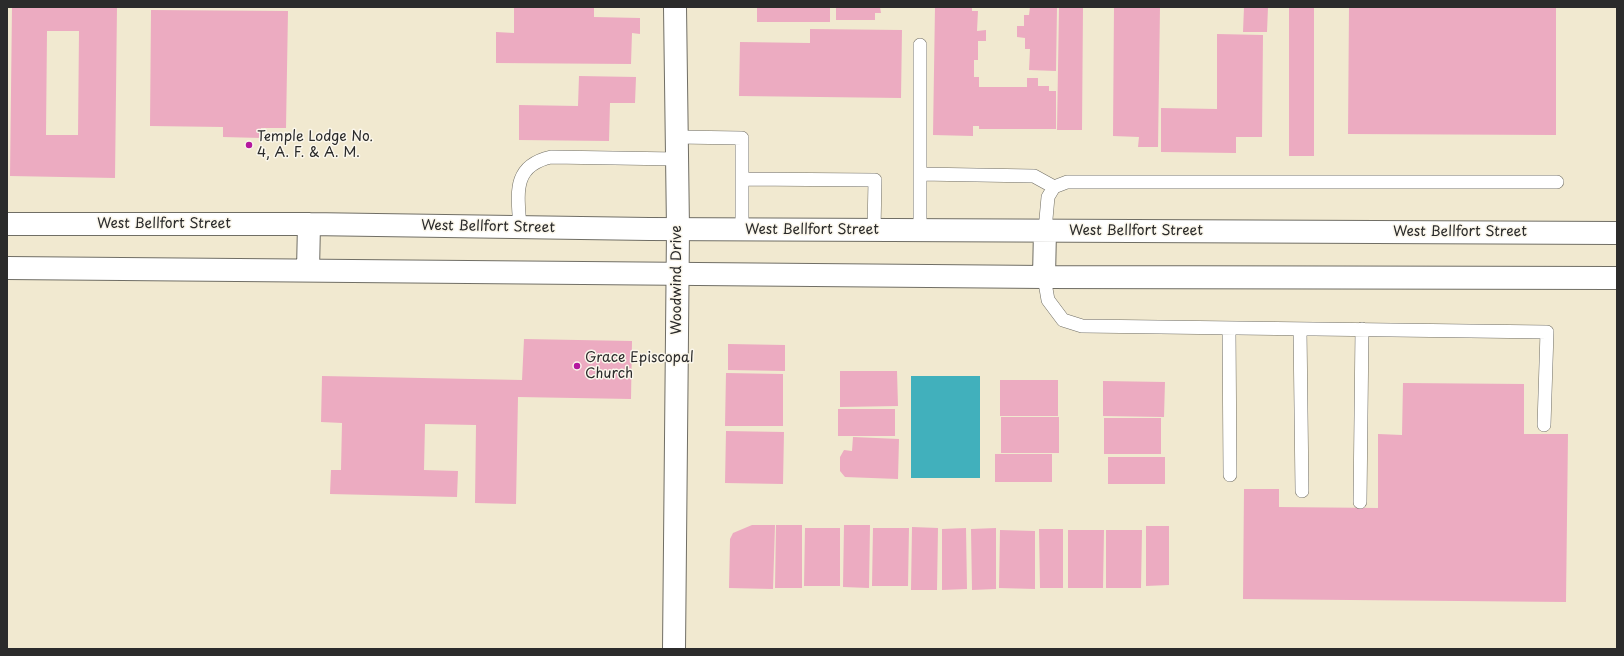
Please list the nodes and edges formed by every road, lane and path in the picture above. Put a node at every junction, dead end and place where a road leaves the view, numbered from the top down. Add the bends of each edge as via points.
1 (675, 7) edge
2 (920, 45) dead end
3 (677, 137) junction
4 (677, 159) junction
5 (920, 174) junction
6 (742, 179) junction
7 (1557, 182) dead end
8 (1054, 187) junction
9 (7, 224) edge
10 (309, 224) junction
11 (520, 228) junction
12 (678, 229) junction
13 (742, 230) junction
14 (874, 230) junction
15 (920, 230) junction
16 (1045, 230) junction
17 (1617, 233) edge
18 (7, 268) edge
19 (308, 270) junction
20 (678, 273) junction
21 (1044, 277) junction
22 (1617, 278) edge
23 (1229, 328) junction
24 (1300, 329) junction
25 (1362, 329) junction
26 (1544, 425) dead end
27 (1230, 475) dead end
28 (1302, 491) dead end
29 (1360, 502) dead end
30 (674, 649) edge

1 - 3 main road, Woodwind Drive
2 - 5 lane
3 - 4 main road, Woodwind Drive
3 - 6 lane via 742,138
4 - 11 lane via 551,157 539,160 527,168 519,181
4 - 12 main road, Woodwind Drive
5 - 8 lane via 1034,176
5 - 15 lane
6 - 13 lane
6 - 14 lane via 875,180
7 - 8 lane via 1067,182
8 - 16 lane via 1048,198
9 - 10 main road, West Bellfort Street
10 - 11 main road, West Bellfort Street
10 - 19 main road
11 - 12 main road, West Bellfort Street
12 - 13 main road, West Bellfort Street
12 - 20 main road, Woodwind Drive
13 - 14 main road, West Bellfort Street
14 - 15 main road, West Bellfort Street
15 - 16 main road, West Bellfort Street
16 - 17 main road, West Bellfort Street
16 - 21 main road
18 - 19 main road
19 - 20 main road
20 - 21 main road
20 - 30 main road, Woodwind Drive
21 - 22 main road
21 - 23 lane via 1048,300 1063,320 1082,326
23 - 24 lane
23 - 27 lane
24 - 25 lane
24 - 28 lane
25 - 26 lane via 1547,332
25 - 29 lane

